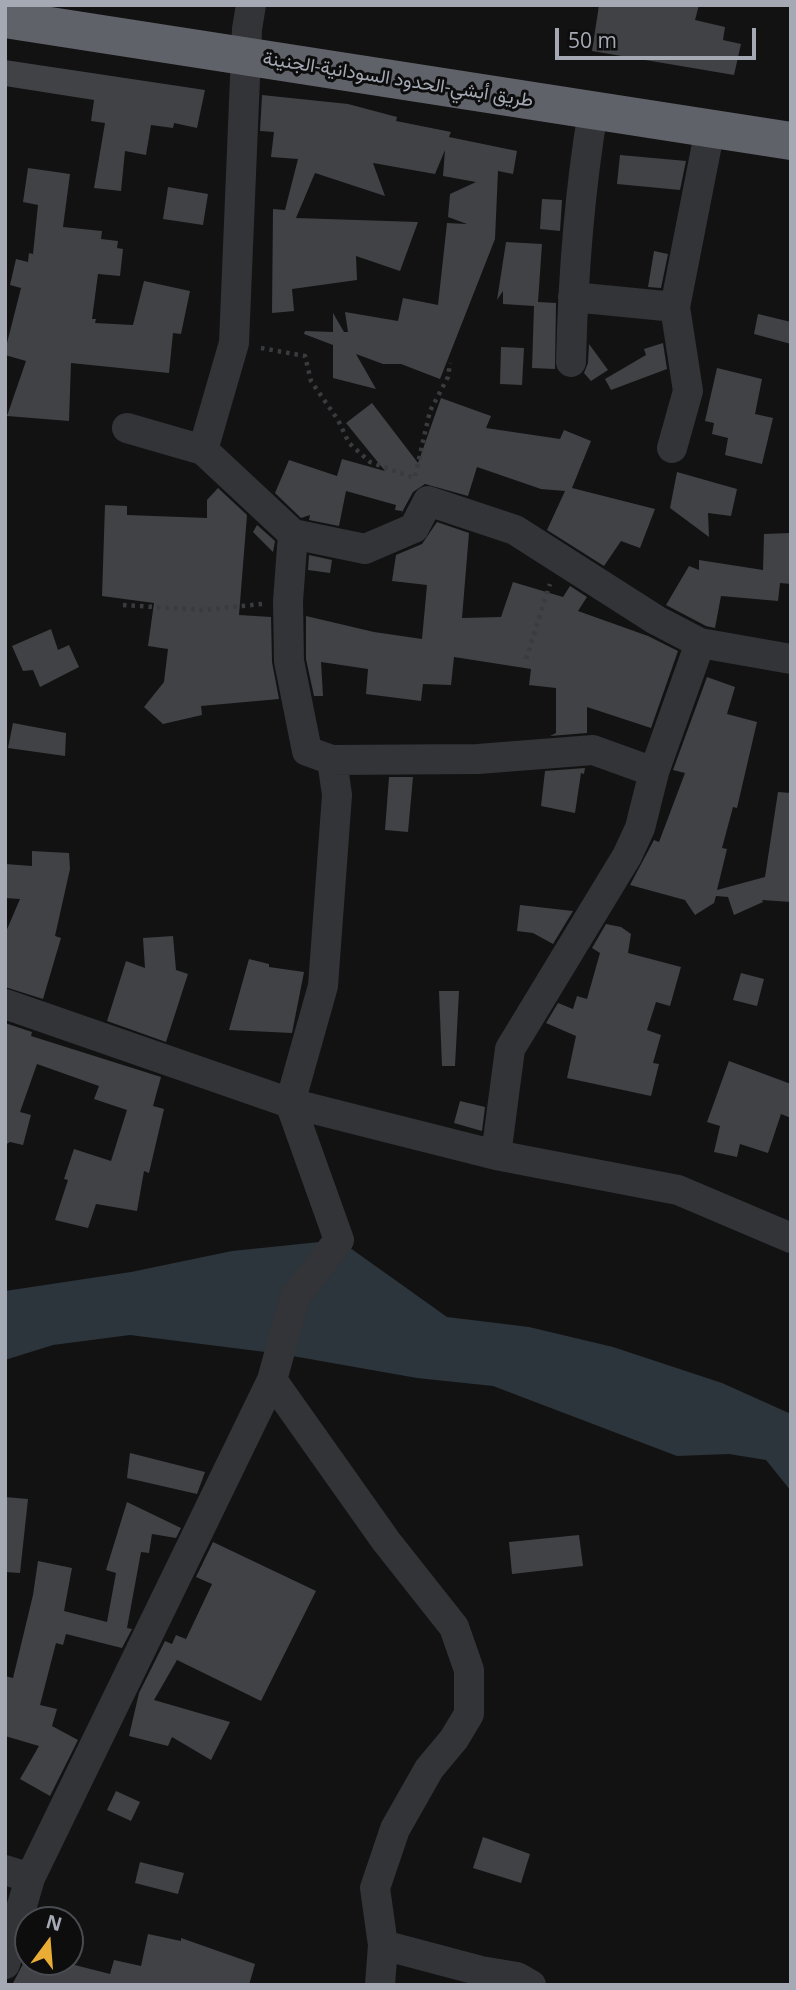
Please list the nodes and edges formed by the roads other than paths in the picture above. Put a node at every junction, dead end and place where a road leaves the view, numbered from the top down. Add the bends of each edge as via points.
1 (93, 5) edge
2 (5, 19) edge
3 (248, 30) edge
4 (593, 111) junction
5 (791, 115) edge
6 (710, 129) junction
7 (791, 141) edge
8 (573, 297) junction
9 (675, 307) junction
10 (571, 362) dead end
11 (127, 428) dead end
12 (672, 447) dead end
13 (203, 450) junction
14 (293, 534) junction
15 (700, 643) junction
16 (791, 659) edge
17 (332, 760) junction
18 (654, 772) junction
19 (5, 1004) edge
20 (290, 1103) junction
21 (496, 1155) junction
22 (791, 1238) edge
23 (272, 1380) junction
24 (17, 1874) edge
25 (383, 1945) junction
26 (5, 1964) edge
27 (380, 1985) edge
28 (531, 1985) edge

1 - 3 highway
2 - 3 highway, طريق أبشي-الحدود السودانية-الجنينة
3 - 4 highway, طريق أبشي-الحدود السودانية-الجنينة
3 - 5 highway
3 - 13 street via 234,343
4 - 6 highway, طريق أبشي-الحدود السودانية-الجنينة
4 - 8 street via 582,179
6 - 7 highway, طريق أبشي-الحدود السودانية-الجنينة
6 - 9 street
8 - 9 street
8 - 10 street
9 - 12 street via 688,391
11 - 13 street
13 - 14 street
14 - 15 street via 365,549 414,528 421,490 514,530
14 - 17 street via 289,662 307,751
15 - 16 street
15 - 18 street
17 - 18 street via 478,758 593,750
17 - 20 street via 337,795 324,986
18 - 21 street via 640,828 626,856 509,1049
19 - 20 street
20 - 21 street
20 - 23 street via 339,1240 295,1297
21 - 22 street via 678,1190
23 - 24 street
23 - 25 street via 453,1627 469,1670 469,1714 429,1769 395,1829 375,1888
24 - 26 street
25 - 27 street
25 - 28 street via 517,1977

